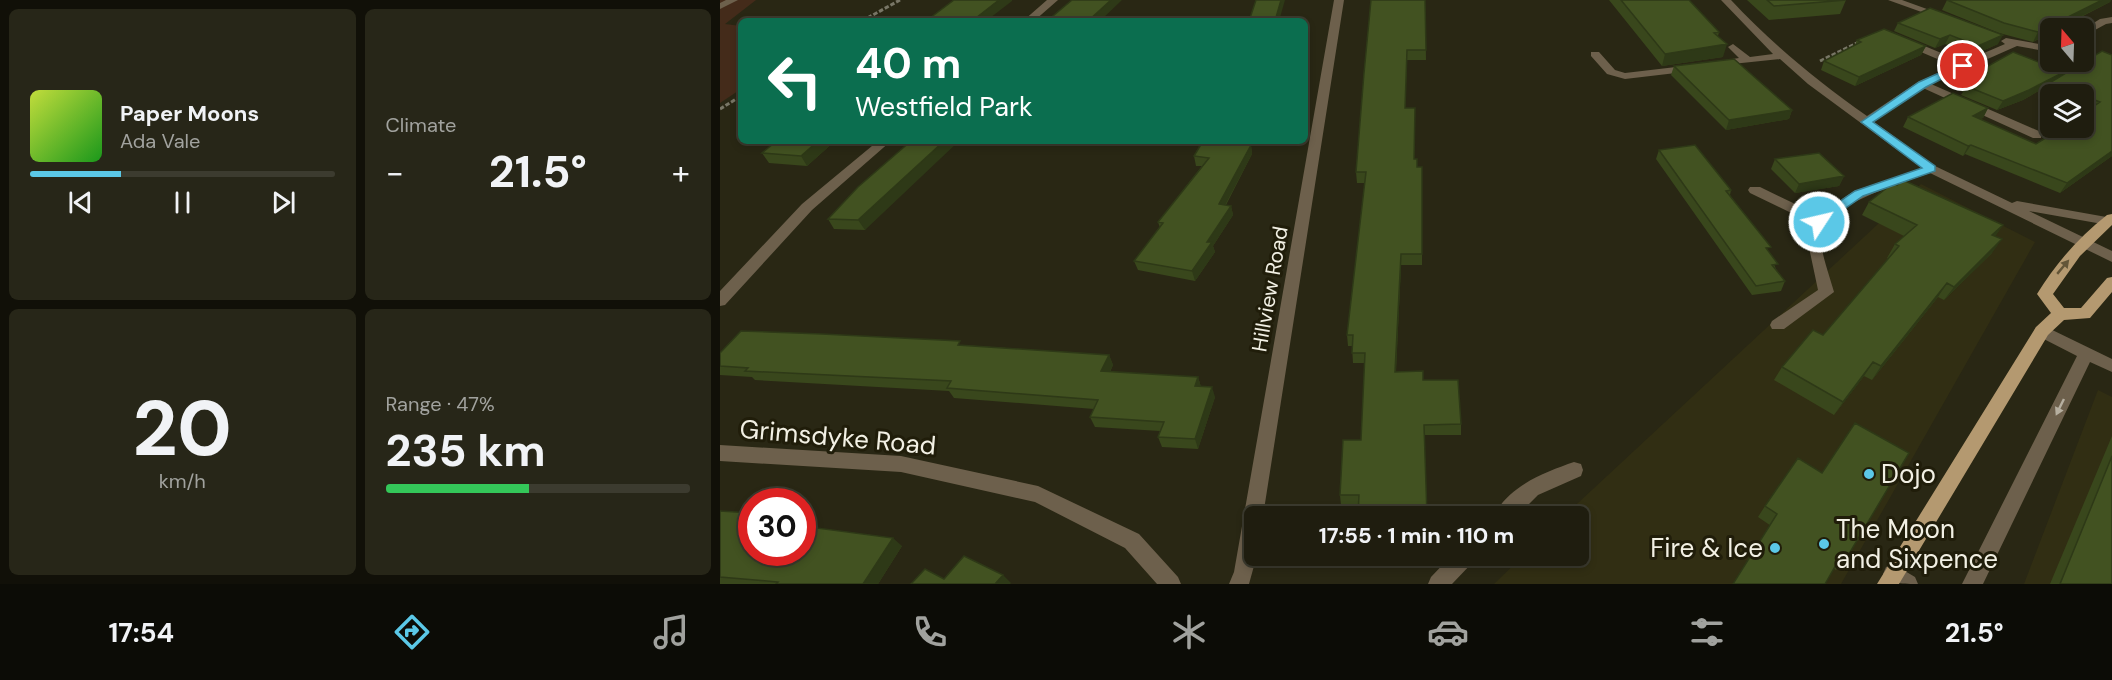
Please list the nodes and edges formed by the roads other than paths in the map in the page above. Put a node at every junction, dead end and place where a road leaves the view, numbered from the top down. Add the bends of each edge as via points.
1 (733, 0) edge
2 (1053, 0) edge
3 (1339, 0) edge
4 (1726, 0) edge
5 (1893, 0) edge
6 (721, 6) edge
7 (1032, 18) edge
8 (1952, 20) edge
9 (2112, 20) edge
10 (2094, 27) edge
11 (1881, 32) edge
12 (1993, 35) edge
13 (2013, 44) junction
14 (1732, 47) dead end
15 (2040, 48) edge
16 (1595, 54) dead end
17 (1782, 56) junction
18 (1748, 61) junction
19 (1963, 66) junction
20 (1922, 84) junction
21 (1866, 122) junction
22 (2037, 135) dead end
23 (881, 144) edge
24 (1931, 169) junction
25 (1755, 190) dead end
26 (1999, 202) junction
27 (2110, 220) edge
28 (1819, 222) junction
29 (2084, 244) junction
30 (2112, 257) edge
31 (2112, 282) edge
32 (720, 301) edge
33 (2060, 314) junction
34 (1778, 325) dead end
35 (2042, 331) junction
36 (2086, 354) junction
37 (2112, 366) edge
38 (720, 453) edge
39 (1574, 470) dead end
40 (1514, 506) edge
41 (1455, 566) edge
42 (1896, 581) edge
43 (1171, 584) edge
44 (1239, 584) edge
45 (1438, 584) edge
46 (1972, 584) edge

1 - 6 street
2 - 7 street
3 - 44 street, Hillview Road
4 - 17 street
5 - 8 street
9 - 10 street
11 - 19 street
12 - 13 street
13 - 15 street
13 - 19 street
14 - 18 street
16 - 18 street via 1611,72 1625,76
17 - 18 street
17 - 21 street
19 - 20 street
20 - 21 street
20 - 22 street
21 - 24 street
23 - 32 street via 807,207
24 - 26 street
24 - 28 street via 1859,194
25 - 28 street
26 - 27 street
26 - 29 street
27 - 29 main road
28 - 34 street via 1814,238 1826,292
29 - 30 street
33 -> 29 main road via 2045,294 2058,272
31 - 33 main road via 2085,314
33 - 35 main road
35 - 36 street
35 - 42 main road
36 - 37 street
36 -> 46 street
38 - 43 street, Grimsdyke Road via 901,464 1038,494 1132,541
39 - 40 street via 1530,489
41 - 45 street

